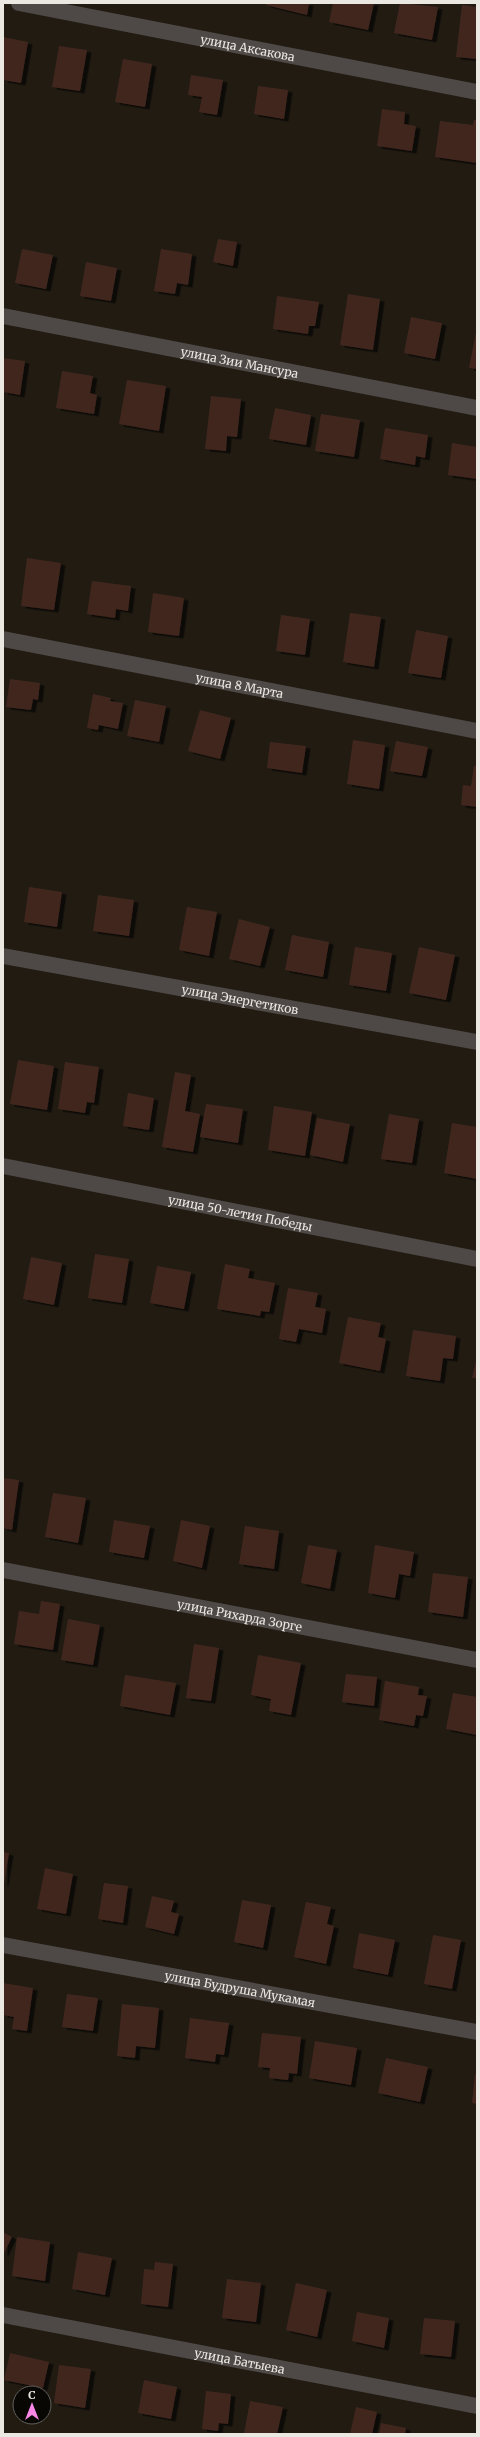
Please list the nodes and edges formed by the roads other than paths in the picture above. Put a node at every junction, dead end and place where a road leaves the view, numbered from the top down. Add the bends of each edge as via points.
1 (19, 3) edge
2 (477, 92) edge
3 (3, 316) edge
4 (477, 408) edge
5 (3, 639) edge
6 (477, 731) edge
7 (3, 956) edge
8 (477, 1042) edge
9 (3, 1166) edge
10 (477, 1259) edge
11 (3, 1570) edge
12 (477, 1660) edge
13 (3, 1945) edge
14 (477, 2032) edge
15 (3, 2315) edge
16 (477, 2406) edge

1 - 2 street, улица Аксакова
3 - 4 street, улица Зии Мансура
5 - 6 street, улица 8 Марта
7 - 8 street, улица Энергетиков
9 - 10 street, улица 50-летия Победы
11 - 12 street, улица Рихарда Зорге
13 - 14 street, улица Будруша Мукамая
15 - 16 street, улица Батыева

